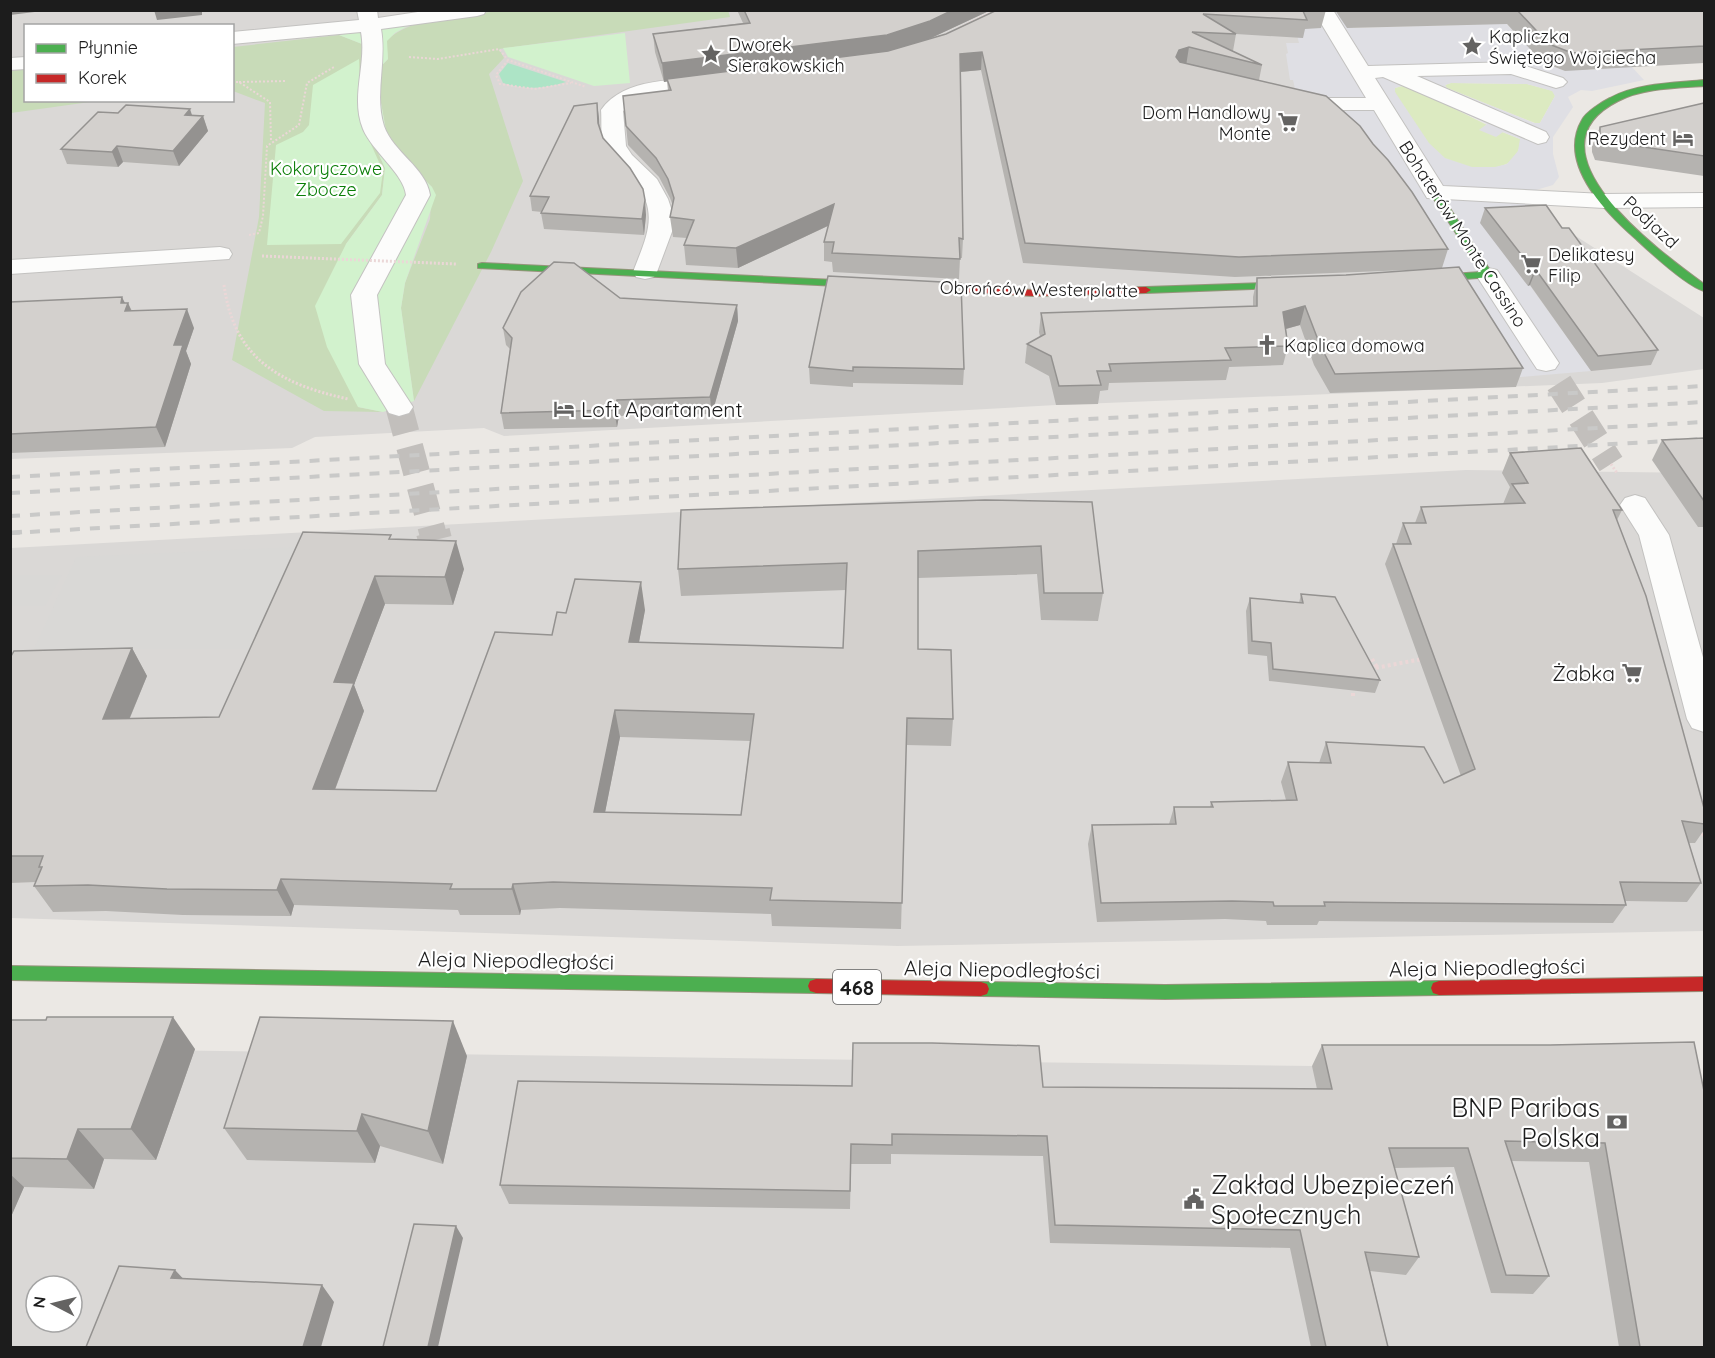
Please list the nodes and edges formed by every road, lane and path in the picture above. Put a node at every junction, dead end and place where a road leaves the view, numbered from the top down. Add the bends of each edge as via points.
1 (477, 10) edge
2 (995, 10) edge
3 (1323, 10) edge
4 (370, 27) edge
5 (950, 33) edge
6 (234, 38) edge
7 (508, 60) junction
8 (1386, 70) junction
9 (1360, 73) junction
10 (287, 81) dead end
11 (734, 81) edge
12 (234, 82) edge
13 (239, 82) junction
14 (572, 82) junction
15 (1556, 82) dead end
16 (1704, 83) edge
17 (1273, 96) edge
18 (620, 100) junction
19 (1380, 104) junction
20 (1538, 137) dead end
21 (271, 141) junction
22 (1435, 193) junction
23 (1704, 200) edge
24 (1604, 201) junction
25 (259, 233) dead end
26 (220, 254) dead end
27 (262, 255) dead end
28 (456, 264) dead end
29 (482, 266) dead end
30 (10, 267) edge
31 (645, 272) junction
32 (1488, 275) junction
33 (224, 280) dead end
34 (1410, 280) edge
35 (1308, 285) edge
36 (1704, 288) edge
37 (1546, 363) tunnel mouth
38 (356, 400) dead end
39 (399, 407) tunnel mouth
40 (1635, 505) dead end
41 (1424, 658) edge
42 (1372, 659) edge
43 (1377, 667) junction
44 (1364, 670) edge
45 (1354, 677) edge
46 (1353, 698) dead end
47 (1704, 719) edge
48 (1700, 820) edge
49 (1704, 838) edge
50 (10, 972) edge
51 (1704, 984) edge

1 - 4 street
2 - 5 path
3 - 9 street, Bohaterów Monte Cassino
4 - 6 street
4 - 7 path via 394,54 426,59 499,49
4 - 21 path via 307,83 297,128
4 - 39 street via 368,96 374,129 417,186 418,195 364,295 372,364
7 - 14 path
7 - 14 path via 496,75 500,84 523,90
8 - 9 street
8 - 15 street via 1514,68
8 - 20 street
9 - 19 street, Bohaterów Monte Cassino
10 - 13 path
11 - 18 street via 640,93
12 - 13 path
13 - 21 path via 270,102
14 - 18 path
16 - 24 street, Podjazd via 1629,94 1605,104 1583,122 1578,137 1579,157 1588,179
17 - 19 street via 1306,104
18 - 31 street via 612,110 615,146 645,179 662,217
19 - 22 street, Bohaterów Monte Cassino
21 - 25 path via 267,147
22 - 24 street
22 - 32 street, Bohaterów Monte Cassino
23 - 24 street
24 - 36 street, Podjazd via 1649,247
26 - 30 street
27 - 28 path, bridge
29 - 31 street, Obrońców Westerplatte
31 - 35 street, Obrońców Westerplatte via 1033,293
32 - 34 street
32 - 37 street, Bohaterów Monte Cassino
33 - 38 path via 230,320 256,360 314,390
40 - 47 street via 1654,535
41 - 43 path
42 - 43 path
43 - 44 path
45 - 46 path
48 - 49 path
50 - 51 street, Aleja Niepodległości / 468 via 1166,992

